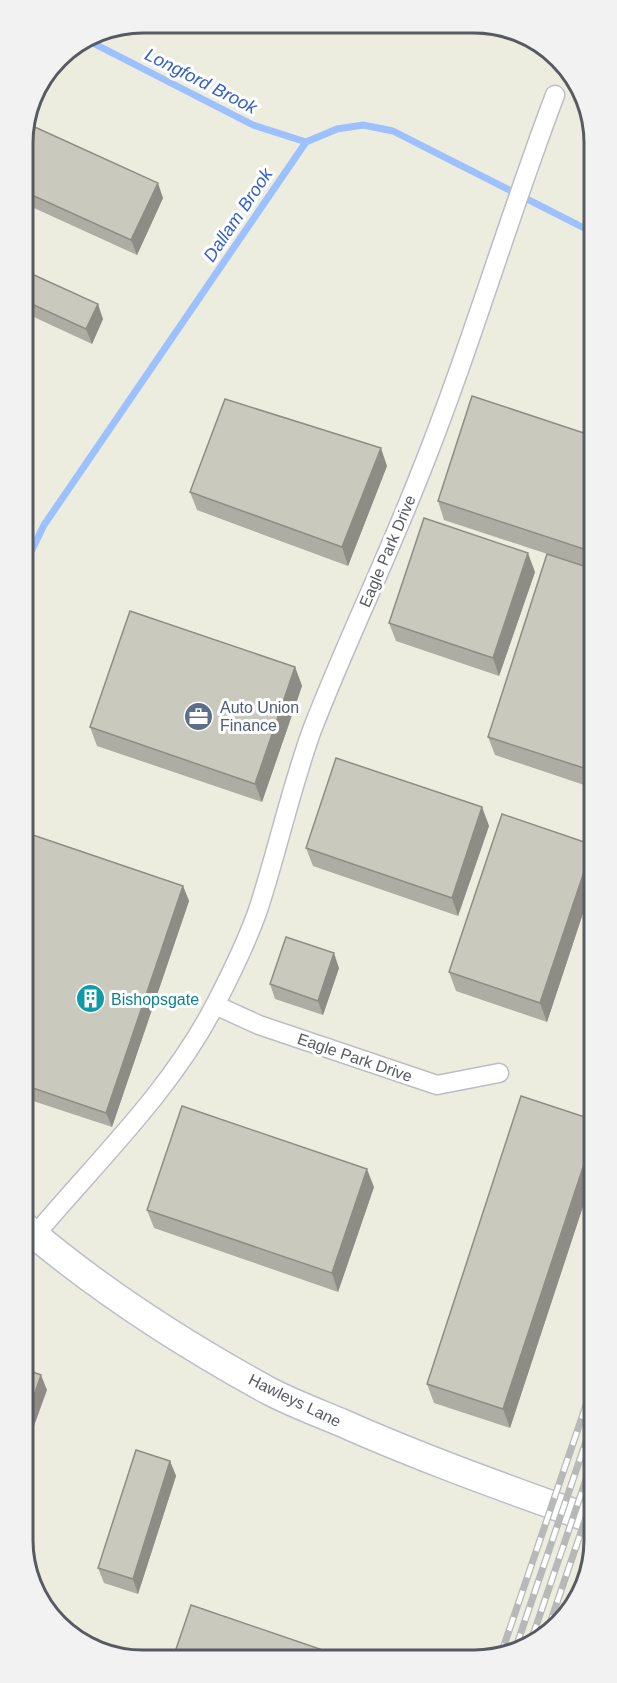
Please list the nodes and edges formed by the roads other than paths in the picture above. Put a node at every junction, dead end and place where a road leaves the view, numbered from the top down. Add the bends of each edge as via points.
1 (555, 95) dead end
2 (215, 1005) junction
3 (499, 1073) dead end
4 (33, 1228) edge
5 (33, 1233) edge
6 (584, 1516) edge

1 - 2 street, Eagle Park Drive via 416,484 309,738 258,908
2 - 3 street, Eagle Park Drive via 259,1025 437,1085
2 - 4 street, Eagle Park Drive via 180,1062 144,1108
5 - 6 street, Hawleys Lane via 111,1294 271,1392 384,1442

